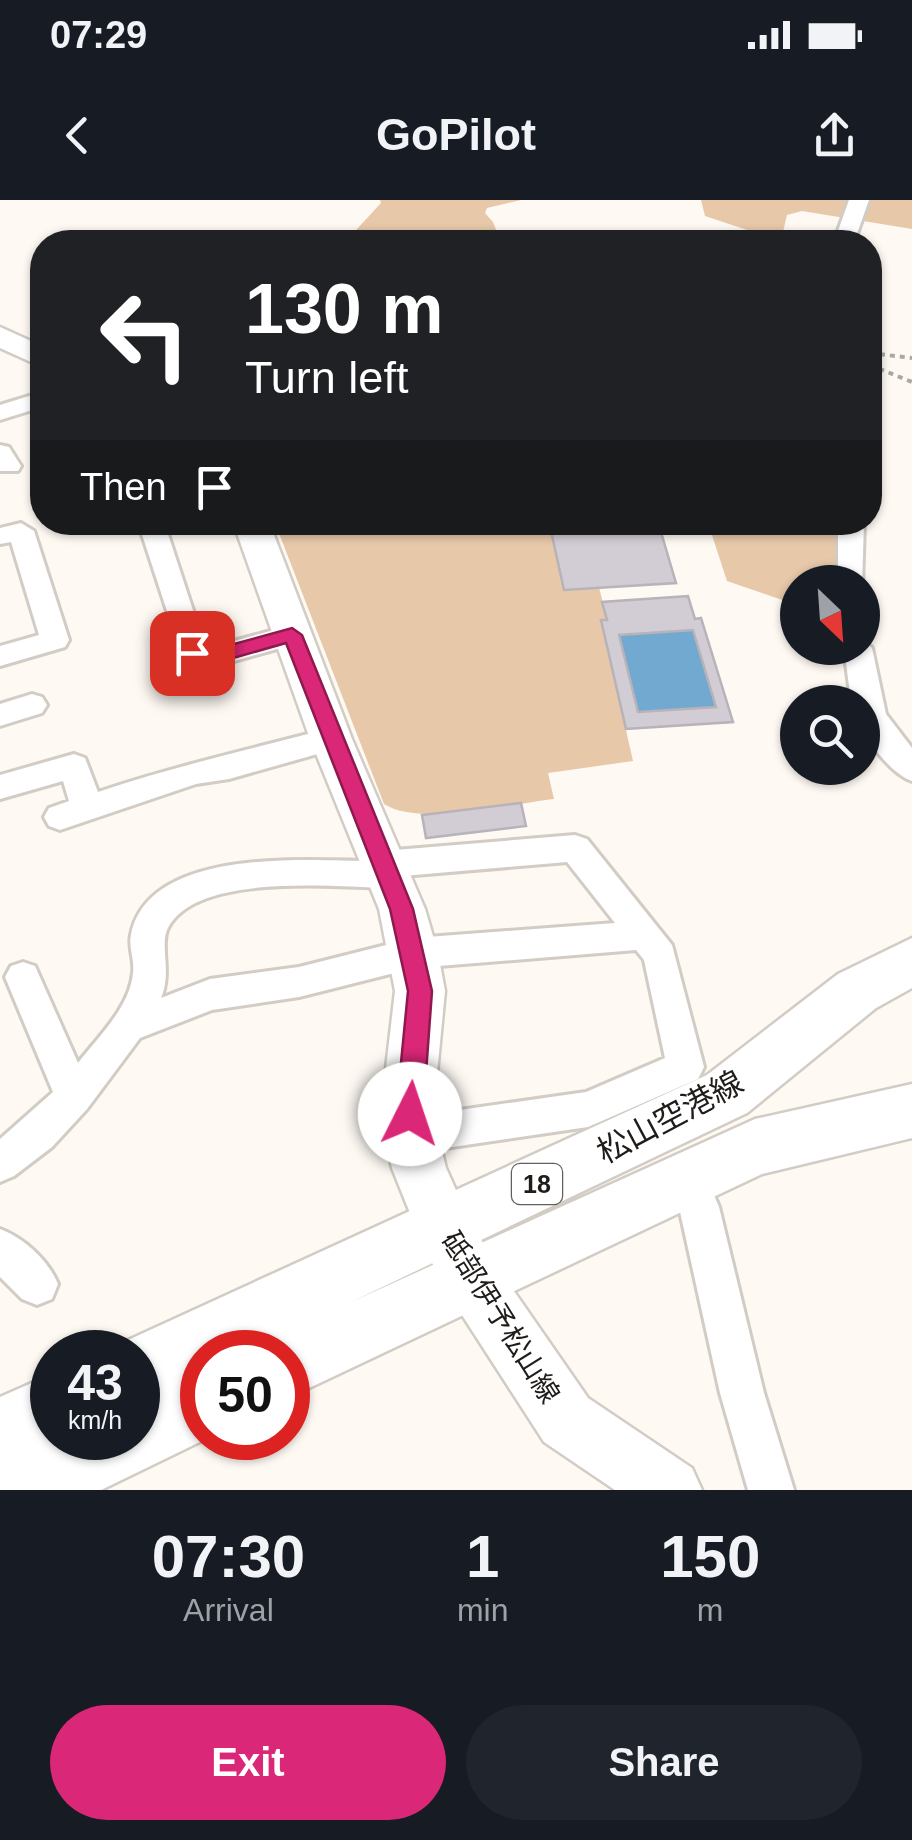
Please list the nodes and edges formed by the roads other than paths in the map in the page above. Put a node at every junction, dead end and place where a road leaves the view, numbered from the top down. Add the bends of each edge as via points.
1 (858, 200) edge
2 (848, 230) edge
3 (30, 403) edge
4 (0, 413) edge
5 (154, 535) edge
6 (256, 535) edge
7 (851, 535) edge
8 (0, 536) edge
9 (852, 565) edge
10 (292, 635) junction
11 (0, 656) edge
12 (860, 665) edge
13 (32, 706) dead end
14 (0, 715) edge
15 (330, 739) junction
16 (912, 769) edge
17 (0, 787) edge
18 (385, 869) junction
19 (644, 934) junction
20 (414, 953) junction
21 (912, 961) edge
22 (22, 977) dead end
23 (127, 1027) junction
24 (74, 1098) junction
25 (912, 1111) edge
26 (411, 1134) junction
27 (0, 1163) edge
28 (698, 1207) dead end
29 (0, 1249) edge
30 (457, 1253) junction
31 (36, 1284) dead end
32 (310, 1350) edge
33 (160, 1361) edge
34 (30, 1418) edge
35 (0, 1432) edge
36 (87, 1460) edge
37 (24, 1490) edge
38 (670, 1490) edge
39 (771, 1490) edge

1 - 2 street
3 - 4 street
5 - 10 street via 192,653 216,656
6 - 10 main road, 砥部伊予松山線
7 - 9 street
8 - 11 street via 20,531 55,640
10 - 15 main road, 砥部伊予松山線
12 - 16 street via 864,705
13 - 14 street
15 - 17 street via 195,772 74,813 74,766
15 - 18 main road, 砥部伊予松山線
18 - 19 street via 575,848
18 - 20 main road, 砥部伊予松山線
18 - 23 street via 214,879 184,893 160,908 147,936 150,988
19 - 20 street
19 - 26 street via 660,955 684,1067 588,1109
20 - 23 street via 299,982 210,995
20 - 26 main road, 砥部伊予松山線 via 420,991
21 - 30 main road, 松山空港線 / 18 via 856,991 727,1094
22 - 24 street
23 - 24 street
24 - 27 street
25 - 30 main road, 松山空港線 / 18 via 756,1147
26 - 30 main road, 砥部伊予松山線
28 - 39 street
29 - 31 street
30 - 32 main road, 松山空港線 / 18
30 - 33 main road, 松山空港線 / 18
30 - 38 main road, 砥部伊予松山線 via 566,1420
34 - 35 main road
36 - 37 main road

